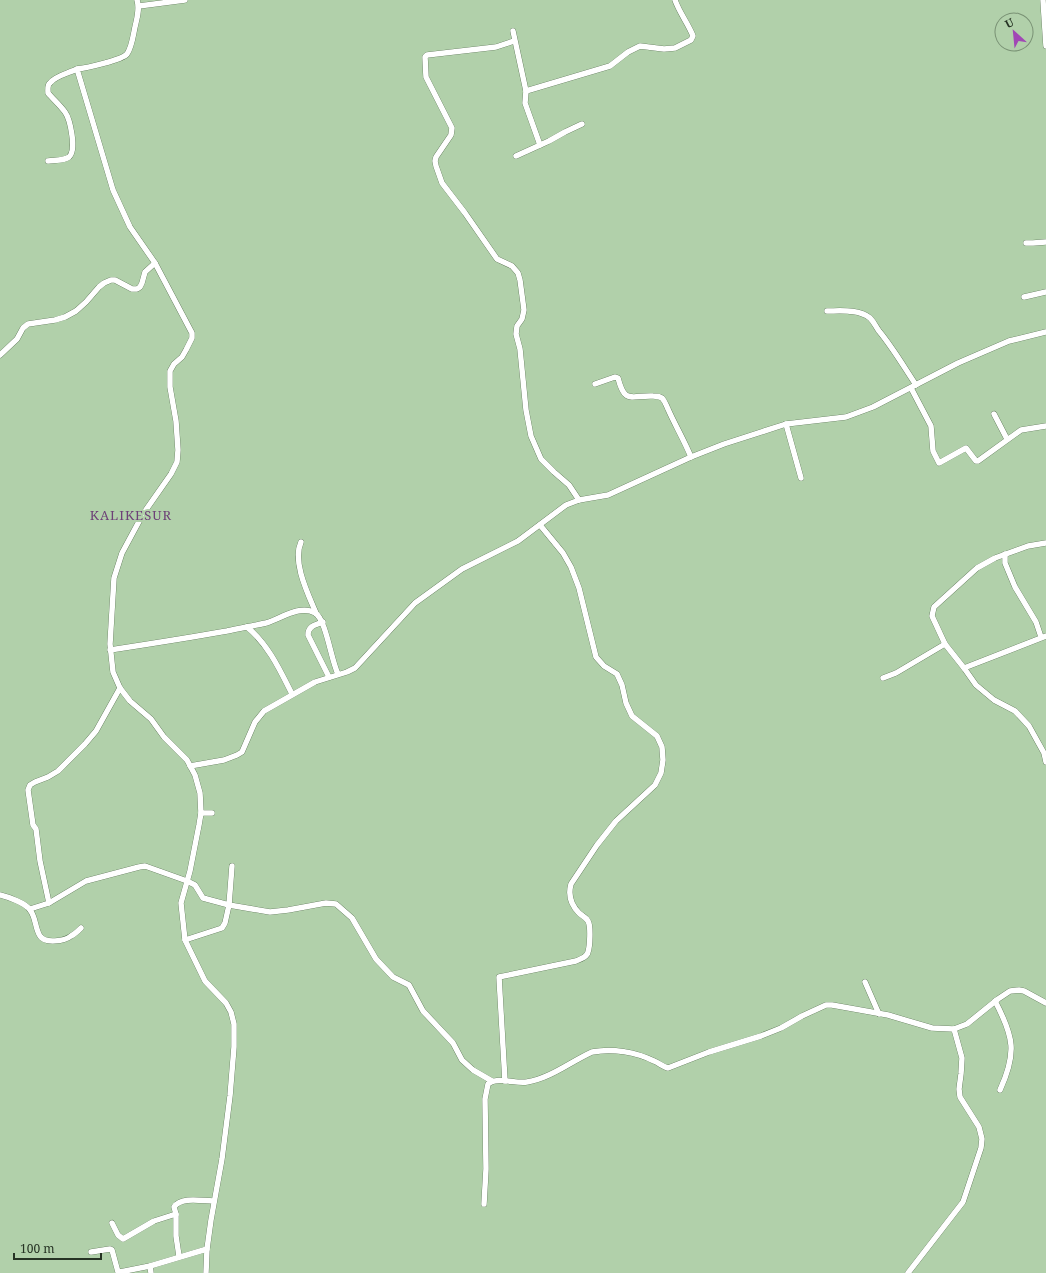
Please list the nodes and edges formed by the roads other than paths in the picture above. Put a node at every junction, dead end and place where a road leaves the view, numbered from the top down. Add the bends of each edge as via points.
1 (137, 0) edge
2 (185, 0) edge
3 (675, 0) edge
4 (1043, 0) edge
5 (139, 6) junction
6 (513, 31) dead end
7 (514, 41) junction
8 (1046, 46) edge
9 (77, 69) junction
10 (526, 91) junction
11 (582, 124) dead end
12 (540, 145) junction
13 (516, 156) dead end
14 (48, 161) dead end
15 (1026, 242) dead end
16 (1046, 242) edge
17 (154, 264) junction
18 (1046, 292) edge
19 (1024, 296) dead end
20 (828, 311) dead end
21 (1046, 332) edge
22 (0, 355) edge
23 (595, 384) dead end
24 (914, 387) junction
25 (994, 414) dead end
26 (786, 424) junction
27 (1046, 426) edge
28 (1007, 439) junction
29 (691, 457) junction
30 (801, 478) dead end
31 (579, 500) junction
32 (540, 525) junction
33 (301, 542) dead end
34 (1046, 543) edge
35 (1005, 554) junction
36 (316, 613) junction
37 (323, 622) junction
38 (247, 627) junction
39 (1043, 636) edge
40 (945, 644) junction
41 (110, 650) junction
42 (964, 668) junction
43 (338, 674) junction
44 (329, 677) junction
45 (883, 678) dead end
46 (120, 688) junction
47 (292, 694) junction
48 (1046, 762) edge
49 (190, 766) junction
50 (201, 813) junction
51 (212, 813) dead end
52 (232, 866) dead end
53 (187, 881) junction
54 (0, 895) edge
55 (49, 903) junction
56 (229, 905) junction
57 (30, 909) junction
58 (81, 928) dead end
59 (185, 940) junction
60 (865, 982) dead end
61 (995, 1002) junction
62 (1046, 1003) edge
63 (879, 1014) junction
64 (954, 1029) junction
65 (492, 1081) junction
66 (505, 1081) junction
67 (1000, 1090) dead end
68 (213, 1201) junction
69 (484, 1204) dead end
70 (176, 1214) junction
71 (112, 1223) dead end
72 (207, 1250) junction
73 (91, 1252) dead end
74 (179, 1256) junction
75 (150, 1266) junction
76 (151, 1273) edge
77 (206, 1273) edge
78 (908, 1273) edge

1 - 5 street
2 - 5 street
3 - 10 street via 693,36 691,40 675,48 640,46 610,66
4 - 8 street
5 - 9 street via 128,53 116,61
6 - 7 street
7 - 10 street
7 - 31 street via 496,47 425,57 426,77 452,130 435,161 442,183 497,258 512,266 518,273 524,310 516,334 531,436 541,459 569,485
9 - 14 street via 48,85 48,93 69,119 73,147 69,157
9 - 17 street via 113,190 130,227
10 - 12 street via 525,103
11 - 12 street
12 - 13 street
15 - 16 street
17 - 22 street via 145,272 137,289 116,280 104,283 86,302 65,317 28,324
17 - 41 street via 186,321 192,338 182,357 170,371 176,421 177,462 143,514 122,553 114,578
18 - 19 street
20 - 24 street via 846,310 869,318 892,347
21 - 24 street via 1009,341
23 - 29 street via 616,377 621,390 629,397 660,396
24 - 26 street via 846,417
24 - 28 street via 931,426 933,451 939,463 966,448 976,461
25 - 28 street
26 - 29 street
26 - 30 street
27 - 28 street via 1022,430
29 - 31 street via 608,495
31 - 32 street via 566,505
32 - 43 street via 518,541 462,569 440,584 415,603 359,665 351,671
32 - 66 street via 571,567 579,588 596,657 616,674 632,716 657,736 662,747 663,760 661,773 655,785 616,821 571,884 569,896 572,904 590,927 588,952 584,958 499,977
33 - 36 street via 298,560
34 - 35 street
35 - 39 street via 1005,563 1015,587
35 - 40 street via 977,568 934,606 932,616
36 - 37 street
36 - 38 street via 301,610 267,623
37 - 43 street
37 - 44 street via 310,627 308,635
38 - 41 street
38 - 47 street via 256,634 273,658
39 - 42 street
40 - 42 street
40 - 45 street
41 - 46 street
42 - 48 street via 976,685 994,700 1015,711 1029,726 1044,753
43 - 44 street
44 - 47 street
46 - 49 street via 130,702 152,719
46 - 55 street via 96,731 85,744 58,771 30,785 28,790
47 - 49 street via 264,711 252,727 242,752 231,758
49 - 50 street via 200,793
50 - 51 street
50 - 53 street
52 - 56 street
53 - 55 street via 145,866 86,881
53 - 56 street via 195,885 204,898
53 - 59 street via 182,904
54 - 57 street
55 - 57 street
56 - 59 street via 222,928
56 - 65 street via 270,912 336,904 352,918 376,959 393,976 409,985 422,1011 453,1043 462,1060
57 - 58 street via 40,937 46,941 70,937
59 - 68 street via 205,981 226,1003 234,1024 230,1096 222,1159
60 - 63 street
61 - 62 street via 1010,991 1020,990
61 - 64 street via 967,1024
61 - 67 street via 1006,1022 1012,1048 1008,1072
63 - 64 street via 932,1028
63 - 66 street via 826,1006 761,1036 708,1052 668,1068 639,1055 601,1050 592,1052 540,1079 525,1082
64 - 78 street via 962,1058 960,1097 979,1127 981,1148 963,1202
65 - 66 street
65 - 69 street via 488,1084 485,1099
68 - 70 street via 181,1201 174,1207
68 - 72 street
70 - 71 street via 154,1221 123,1239 118,1236
70 - 74 street
72 - 74 street
72 - 77 street
73 - 75 street via 112,1250 118,1272
74 - 75 street
75 - 76 street

